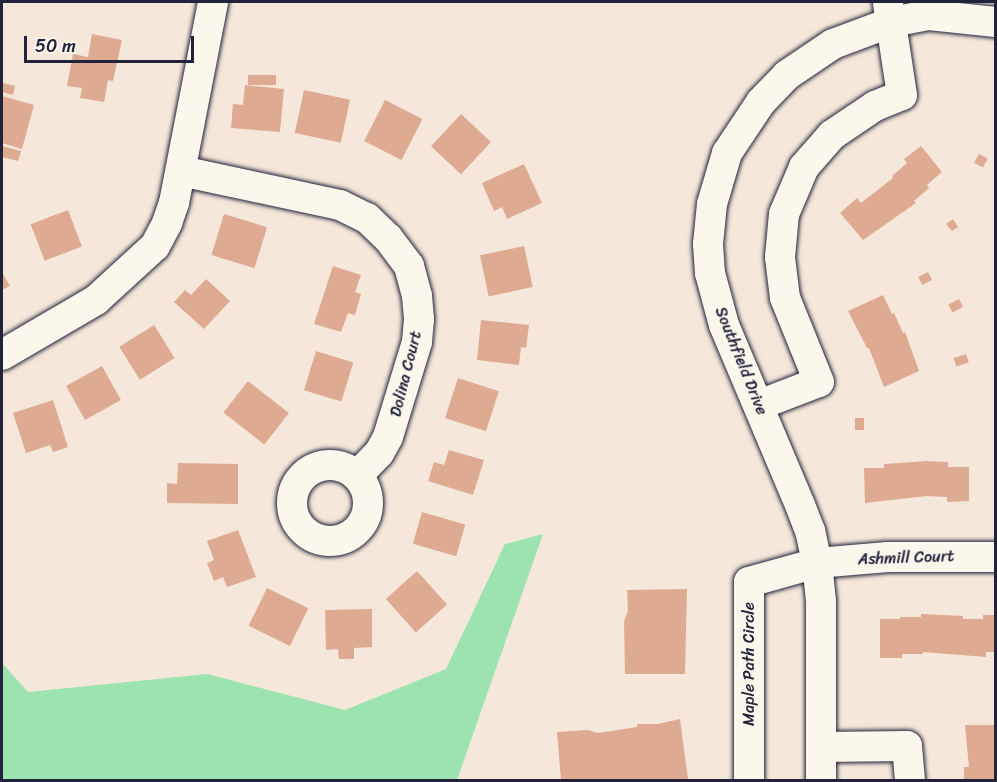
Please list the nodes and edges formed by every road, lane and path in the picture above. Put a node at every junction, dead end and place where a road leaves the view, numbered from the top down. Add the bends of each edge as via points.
1 (213, 2) edge
2 (890, 12) edge
3 (996, 22) edge
4 (181, 171) junction
5 (2, 355) edge
6 (759, 405) junction
7 (357, 476) dead end
8 (996, 556) edge
9 (817, 562) junction
10 (821, 747) junction
11 (748, 780) edge
12 (821, 780) edge
13 (910, 780) edge

1 - 4 street
2 - 3 street, Southfield Drive
2 - 6 street, Southfield Drive via 787,75 739,133 718,180 708,244 711,273 724,325
2 - 6 street via 902,95 860,115 832,135 804,167 784,214 780,257 785,298 819,382
4 - 5 street via 167,223 140,262 96,300
4 - 7 street, Dolina Court via 340,205 367,218 409,266 417,296 417,342 388,437
6 - 9 street, Southfield Drive via 810,531
8 - 9 street, Ashmill Court
9 - 10 street, Southfield Drive via 821,601
9 - 11 street, Maple Path Circle via 749,582
10 - 12 street, Southfield Drive
10 - 13 street via 907,746

